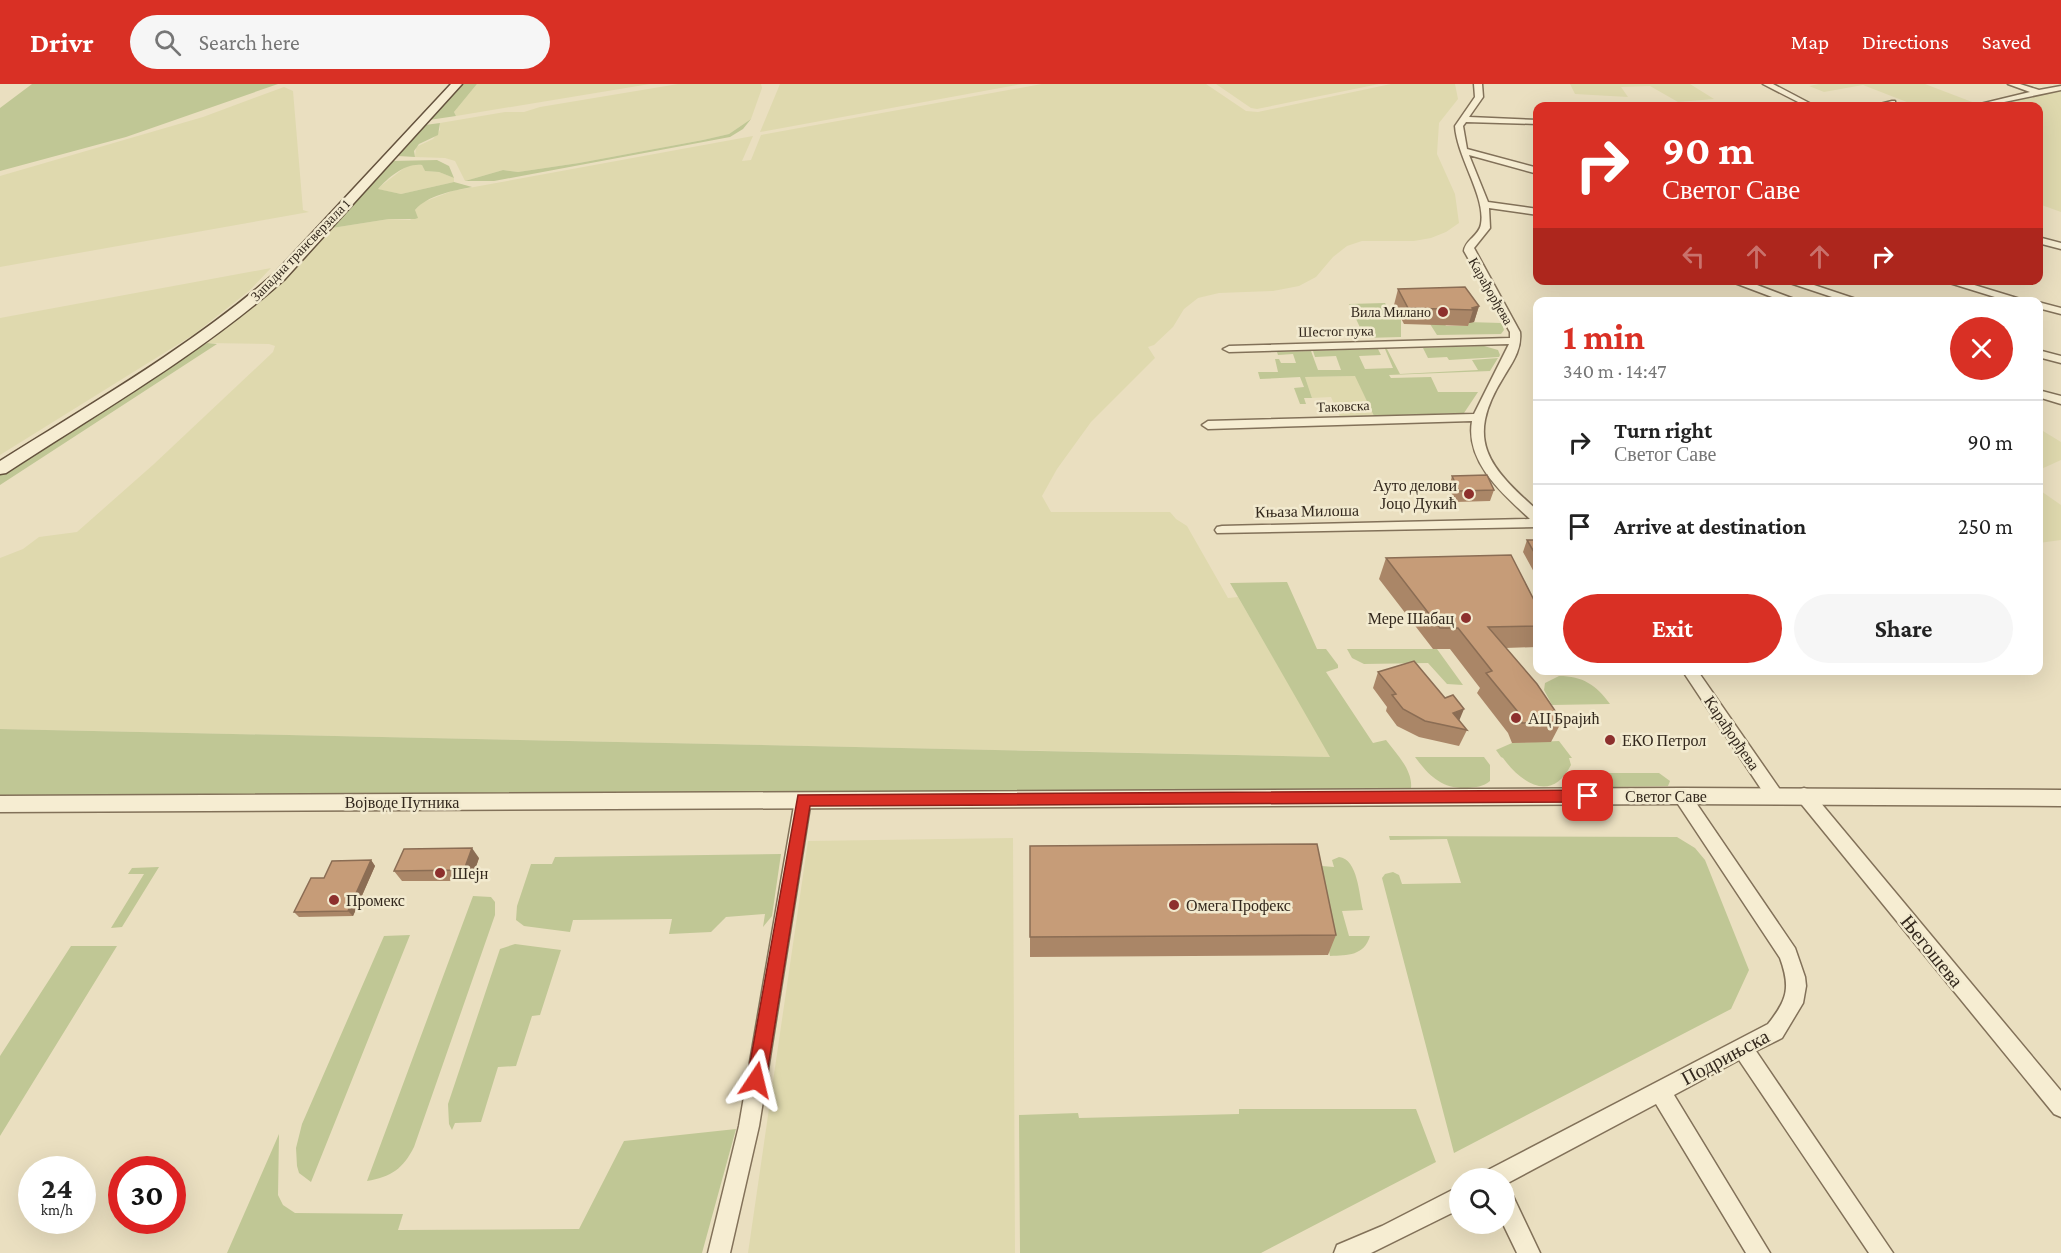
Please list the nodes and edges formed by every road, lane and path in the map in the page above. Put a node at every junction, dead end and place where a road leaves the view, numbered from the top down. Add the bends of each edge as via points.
1 (457, 84) edge
2 (1478, 84) edge
3 (1767, 84) edge
4 (2012, 84) edge
5 (2061, 88) edge
6 (2037, 92) junction
7 (1803, 102) edge
8 (1993, 102) edge
9 (1464, 119) junction
10 (1533, 122) edge
11 (1462, 150) junction
12 (1533, 170) edge
13 (1483, 204) junction
14 (1533, 211) edge
15 (2043, 241) edge
16 (2061, 246) edge
17 (1747, 285) edge
18 (1803, 285) edge
19 (1963, 285) edge
20 (1782, 297) edge
21 (1843, 297) edge
22 (2007, 297) edge
23 (2043, 306) edge
24 (2061, 310) edge
25 (1516, 341) junction
26 (1229, 349) dead end
27 (2043, 355) edge
28 (2061, 360) edge
29 (2043, 395) edge
30 (2061, 400) edge
31 (1479, 417) junction
32 (1208, 425) dead end
33 (0, 469) edge
34 (1533, 516) edge
35 (1533, 521) edge
36 (1222, 530) dead end
37 (1692, 675) edge
38 (1682, 795) junction
39 (1804, 795) junction
40 (1775, 796) junction
41 (2061, 798) edge
42 (803, 800) junction
43 (0, 804) edge
44 (1742, 1048) junction
45 (1660, 1092) junction
46 (2061, 1107) edge
47 (1515, 1168) edge
48 (1449, 1203) edge
49 (1515, 1224) edge
50 (719, 1253) edge
51 (1345, 1253) edge
52 (1529, 1253) edge
53 (1759, 1253) edge
54 (1882, 1253) edge

1 - 33 main road, Западна трансверзала 1 via 254,300 165,366
2 - 9 street, Карађорђева via 1479,97
3 - 7 street
4 - 6 street
5 - 6 street
6 - 8 street
9 - 10 street
9 - 11 street, Карађорђева via 1459,126
11 - 12 street
11 - 13 street, Карађорђева
13 - 14 street
13 - 25 street, Карађорђева via 1486,227 1469,251 1515,332
15 - 16 street
17 - 20 street
18 - 21 street
19 - 22 street
23 - 24 street
25 - 26 street, Шестог пука
25 - 31 street, Карађорђева
27 - 28 street
29 - 30 street
31 - 32 street, Таковска
31 - 34 street, Карађорђева via 1476,442 1482,456
35 - 36 street, Књаза Милоша
37 - 40 street, Карађорђева
38 - 40 street, Светог Саве
38 - 42 street, Светог Саве
38 - 44 street, Подрињска via 1788,954 1797,976 1794,1006 1775,1031
39 - 40 street, Светог Саве
39 - 41 street, Светог Саве
39 - 46 street, Његошева
42 - 43 street, Војводе Путника
42 - 50 street via 749,1126
44 - 45 street, Подрињска
44 - 54 street
45 - 47 street, Подрињска
45 - 53 street
48 - 51 street
49 - 52 street

